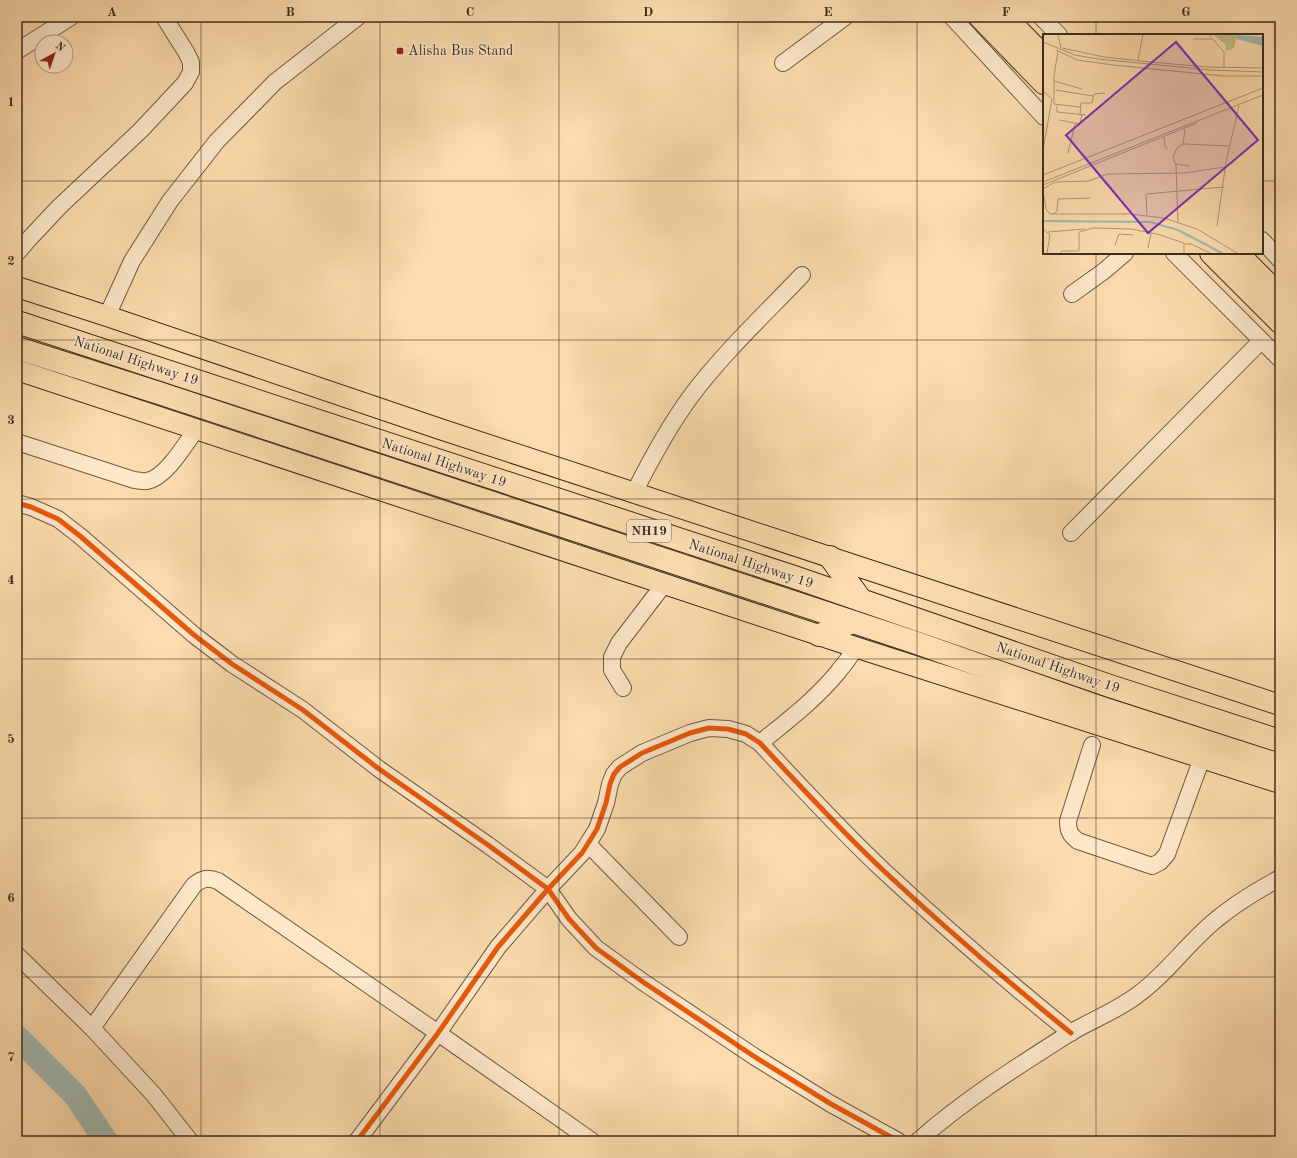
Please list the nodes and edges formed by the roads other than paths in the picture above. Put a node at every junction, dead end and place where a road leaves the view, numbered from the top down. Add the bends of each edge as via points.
1 (71, 17) edge
2 (164, 17) edge
3 (358, 17) edge
4 (845, 17) edge
5 (952, 17) edge
6 (980, 17) edge
7 (1005, 17) edge
8 (1041, 17) edge
9 (1058, 34) edge
10 (17, 51) edge
11 (1043, 56) edge
12 (783, 63) dead end
13 (1043, 82) edge
14 (1043, 116) edge
15 (1263, 241) edge
16 (17, 253) edge
17 (1124, 254) edge
18 (1175, 254) edge
19 (1212, 254) edge
20 (1238, 254) edge
21 (1280, 260) edge
22 (802, 275) dead end
23 (17, 288) edge
24 (1072, 294) dead end
25 (1280, 296) edge
26 (107, 316) junction
27 (17, 322) edge
28 (1280, 322) edge
29 (1261, 341) junction
30 (17, 348) edge
31 (1280, 359) edge
32 (17, 370) edge
33 (197, 428) junction
34 (17, 442) edge
35 (634, 493) junction
36 (17, 503) edge
37 (1071, 533) dead end
38 (830, 557) junction
39 (665, 583) junction
40 (861, 600) junction
41 (853, 622) junction
42 (820, 635) junction
43 (856, 647) junction
44 (623, 688) dead end
45 (1280, 705) edge
46 (1280, 741) edge
47 (760, 743) junction
48 (1092, 745) dead end
49 (1202, 758) junction
50 (1280, 765) edge
51 (1280, 783) edge
52 (588, 844) junction
53 (1280, 878) edge
54 (548, 889) junction
55 (679, 937) dead end
56 (17, 955) edge
57 (92, 1028) junction
58 (438, 1033) junction
59 (1071, 1033) junction
60 (190, 1141) edge
61 (357, 1141) edge
62 (592, 1141) edge
63 (898, 1141) edge
64 (918, 1141) edge

1 - 10 street
2 - 16 street via 191,62 191,72 185,83
3 - 26 street via 275,82 217,141 170,201 132,261
4 - 12 street
5 - 14 street
6 - 13 highway
7 - 11 highway
8 - 9 street
15 - 21 street
17 - 24 street
18 - 29 street
19 - 28 highway
20 - 25 highway
22 - 35 street via 723,358 691,396 665,436
23 - 26 main road
26 - 35 main road
27 - 40 highway, National Highway 19 / NH19
29 - 31 street
29 - 37 street
30 - 41 highway, NH19
32 - 33 main road
33 - 34 street via 168,467 156,478 146,481 134,480
33 - 39 main road
35 - 38 main road
36 - 54 street via 31,506 58,519 194,635 232,664 303,710 379,769
38 - 40 highway
38 - 45 main road
39 - 42 main road
39 - 44 street via 619,643 612,657 612,670
40 - 46 highway, National Highway 19 / NH19
41 - 42 highway
41 - 50 highway, NH19 via 1096,706
42 - 43 main road
43 - 47 street via 852,656 806,706
43 - 49 main road
47 - 52 street via 746,734 728,729 709,728 690,732 642,753 614,774 597,829
47 - 59 street via 838,826 891,877 988,966
48 - 49 street via 1068,821 1071,836 1078,841 1152,866 1167,854
49 - 51 main road
52 - 54 street
52 - 55 street
53 - 59 street via 1216,919 1160,978 1136,997
54 - 58 street via 498,948
54 - 63 street via 569,919 596,948 643,982 755,1057 831,1104
56 - 57 street
57 - 58 street via 194,885 202,879 210,878 218,881
57 - 60 street via 154,1095
58 - 61 street
58 - 62 street
59 - 64 street via 945,1117

